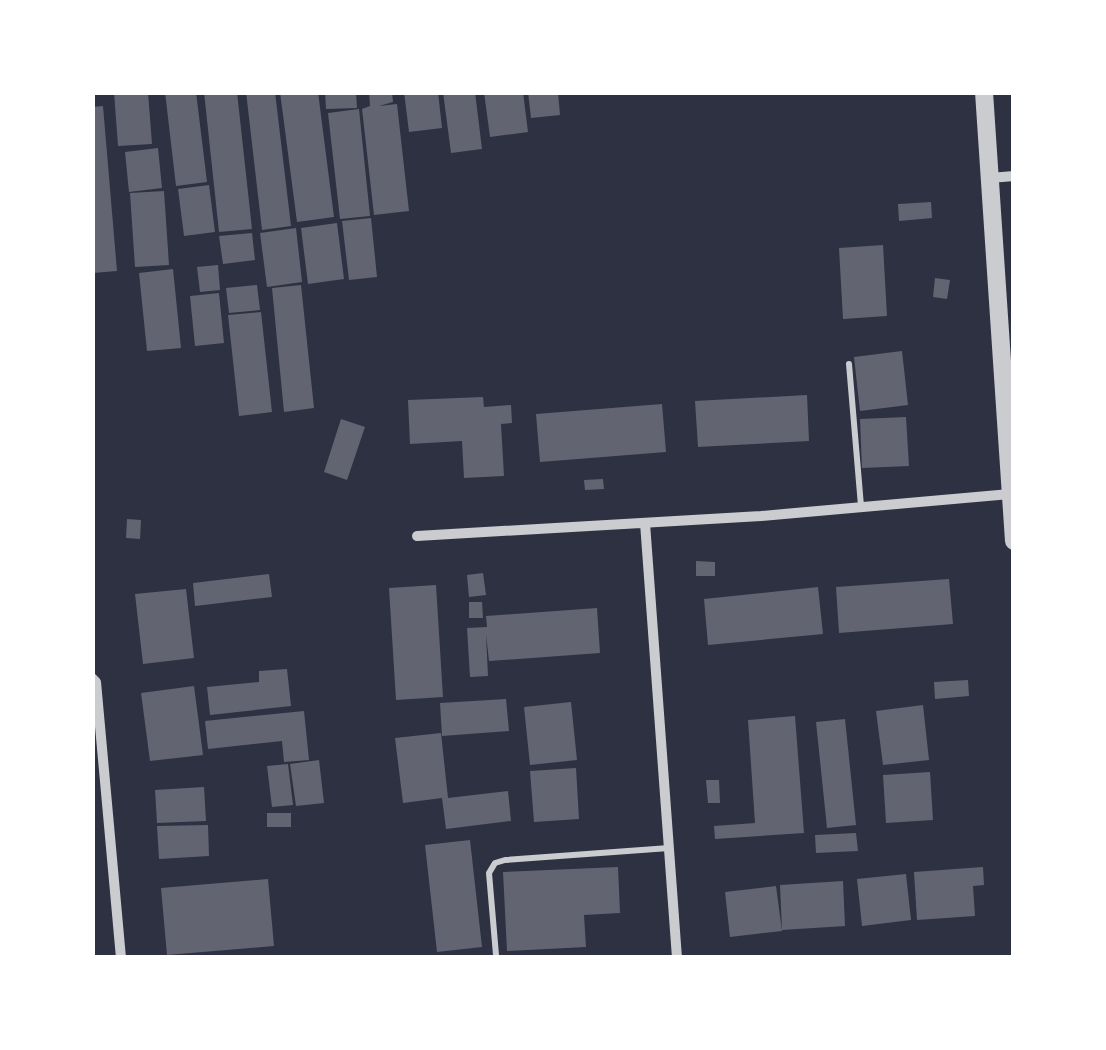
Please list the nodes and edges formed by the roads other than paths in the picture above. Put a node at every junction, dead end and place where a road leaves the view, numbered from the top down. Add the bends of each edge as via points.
1 (984, 92) edge
2 (1014, 176) edge
3 (990, 178) junction
4 (849, 364) dead end
5 (1008, 367) edge
6 (1010, 494) junction
7 (861, 506) junction
8 (645, 523) junction
9 (416, 536) dead end
10 (1014, 541) edge
11 (92, 678) edge
12 (669, 848) junction
13 (496, 954) dead end
14 (121, 958) edge
15 (677, 958) edge

1 - 3 street
2 - 3 street
3 - 5 street
4 - 7 lane
5 - 6 street
6 - 7 street
6 - 10 street
7 - 8 street
8 - 9 street
8 - 12 street
11 - 14 street
12 - 13 lane via 495,864 489,874
12 - 15 street

